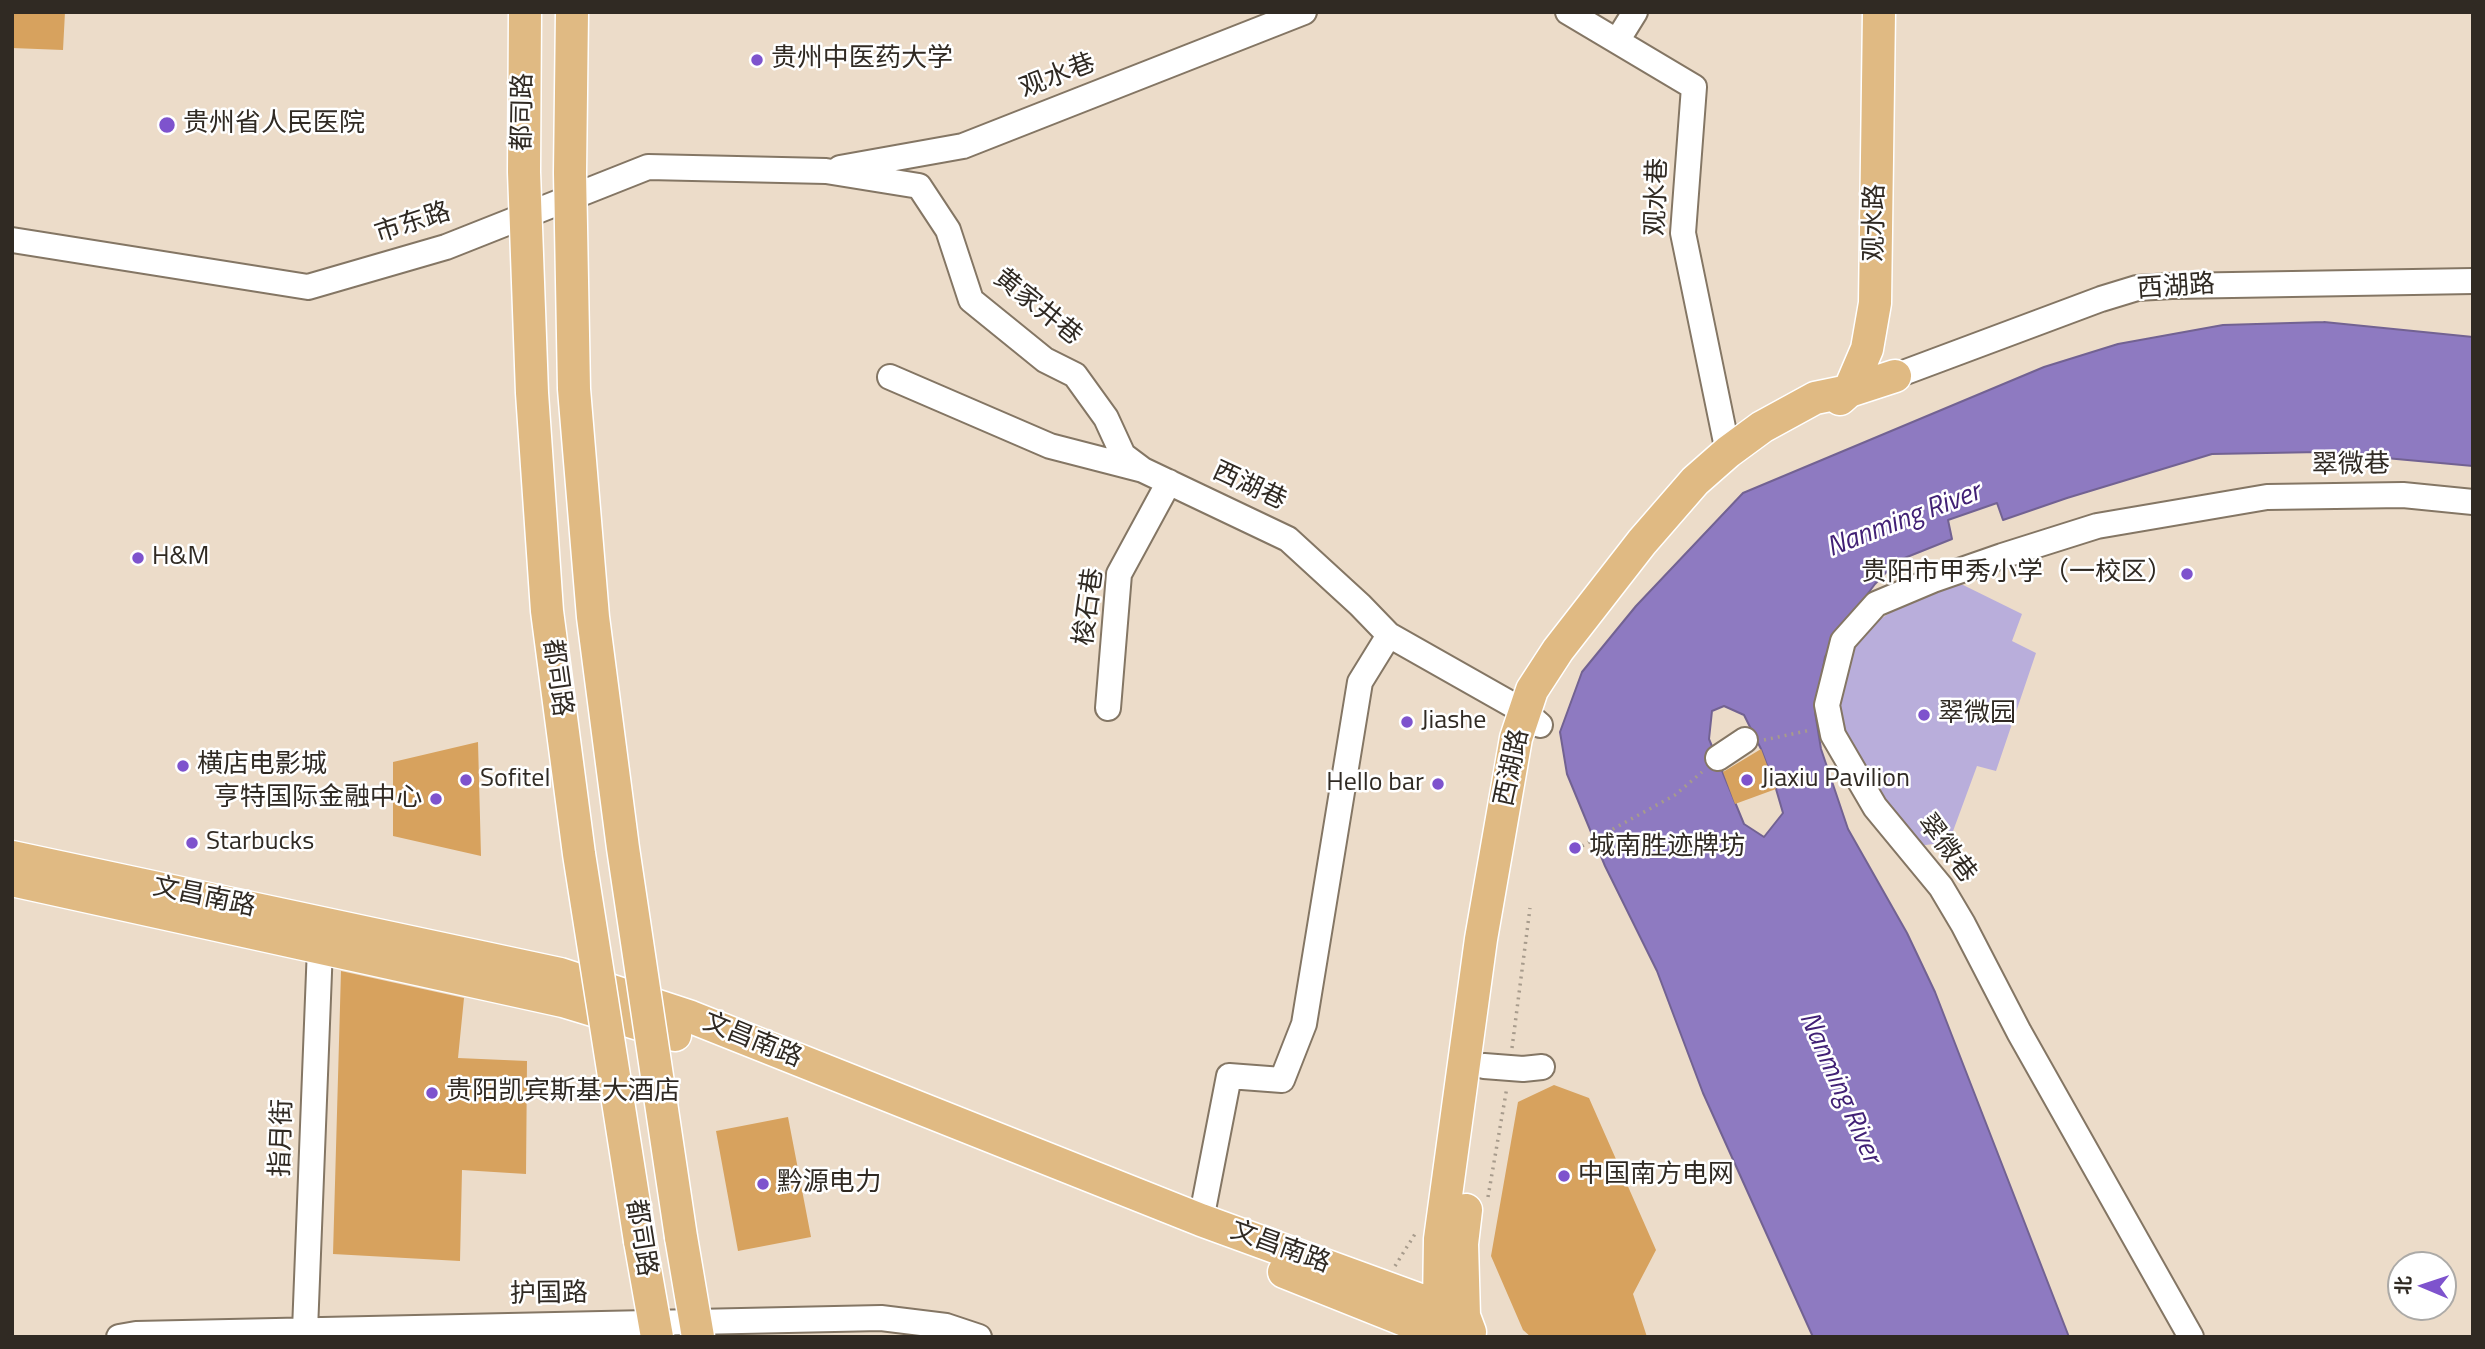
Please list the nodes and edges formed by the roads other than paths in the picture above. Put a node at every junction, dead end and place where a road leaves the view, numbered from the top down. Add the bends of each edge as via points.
1 (525, 12) edge
2 (572, 12) edge
3 (1304, 12) edge
4 (1568, 12) edge
5 (1635, 12) edge
6 (1858, 12) edge
7 (1879, 12) edge
8 (1617, 41) junction
9 (826, 171) junction
10 (12, 240) edge
11 (2473, 281) edge
12 (1895, 376) junction
13 (890, 377) dead end
14 (1849, 391) junction
15 (1818, 407) junction
16 (1728, 452) junction
17 (1143, 470) junction
18 (1169, 482) junction
19 (2473, 502) edge
20 (1390, 635) junction
21 (1108, 708) dead end
22 (1533, 719) junction
23 (1745, 740) road end
24 (1718, 758) road end
25 (12, 857) edge
26 (12, 880) edge
27 (320, 947) junction
28 (1497, 1067) junction
29 (1542, 1067) dead end
30 (1201, 1220) junction
31 (1446, 1328) edge
32 (697, 1329) edge
33 (305, 1330) junction
34 (656, 1330) edge
35 (433, 1332) edge
36 (119, 1337) edge
37 (979, 1337) edge
38 (2191, 1337) edge

1 - 34 main road, 都司路, bridge via 524,172 532,393 547,611 579,854
2 - 32 main road, 都司路, bridge via 574,389 593,617 623,848
3 - 9 street, 观水巷 via 963,146
4 - 8 street, 观水巷
5 - 8 street
6 - 15 main road, 观水路 via 1856,307 1851,344
7 - 14 main road, 观水路 via 1875,303 1867,349
8 - 16 street, 观水巷 via 1694,87 1683,233
9 - 10 street, 市东路 via 648,167 446,247 308,287
9 - 17 street, 黄家井巷 via 919,186 948,230 971,300 1045,360 1075,375 1106,418 1123,455
11 - 12 street, 西湖路 via 2137,288
12 - 14 main road, 西湖路
12 - 15 main road, 西湖路
13 - 17 street, 西湖巷 via 1050,446
14 - 15 main road, 观水路
15 - 16 main road, 西湖路 via 1762,427
15 - 22 main road, 西湖路 via 1708,491 1570,659
16 - 22 main road, 西湖路 via 1695,481 1642,541 1558,650 1532,690
17 - 18 street, 西湖巷
18 - 20 street, 西湖巷 via 1288,539
18 - 21 street, 梭石巷 via 1119,574
19 - 38 street, 翠微巷 via 2403,495 2267,498 2097,526 1933,580 1876,604 1843,640 1827,705 1827,727 1875,807 1941,887
20 - 22 street, 西湖巷
20 - 30 street via 1360,681 1304,1024 1282,1080 1228,1076
22 - 28 main road, 西湖路 via 1535,740 1500,943
22 - 31 main road, 西湖路 via 1516,738 1480,939 1440,1239
23 - 24 street
25 - 30 main road, 文昌南路 via 560,974 691,1017
26 - 27 main road, 文昌南路
27 - 31 main road, 文昌南路 via 563,1001 691,1040
27 - 33 street, 指月街
28 - 29 street
28 - 31 main road, 西湖路
30 - 31 main road, 文昌南路
32 - 34 street, 护国路
32 - 37 street, 护国路 via 881,1318 946,1326
33 - 35 street, 护国路
33 - 36 street, 护国路
34 - 35 street, 护国路

